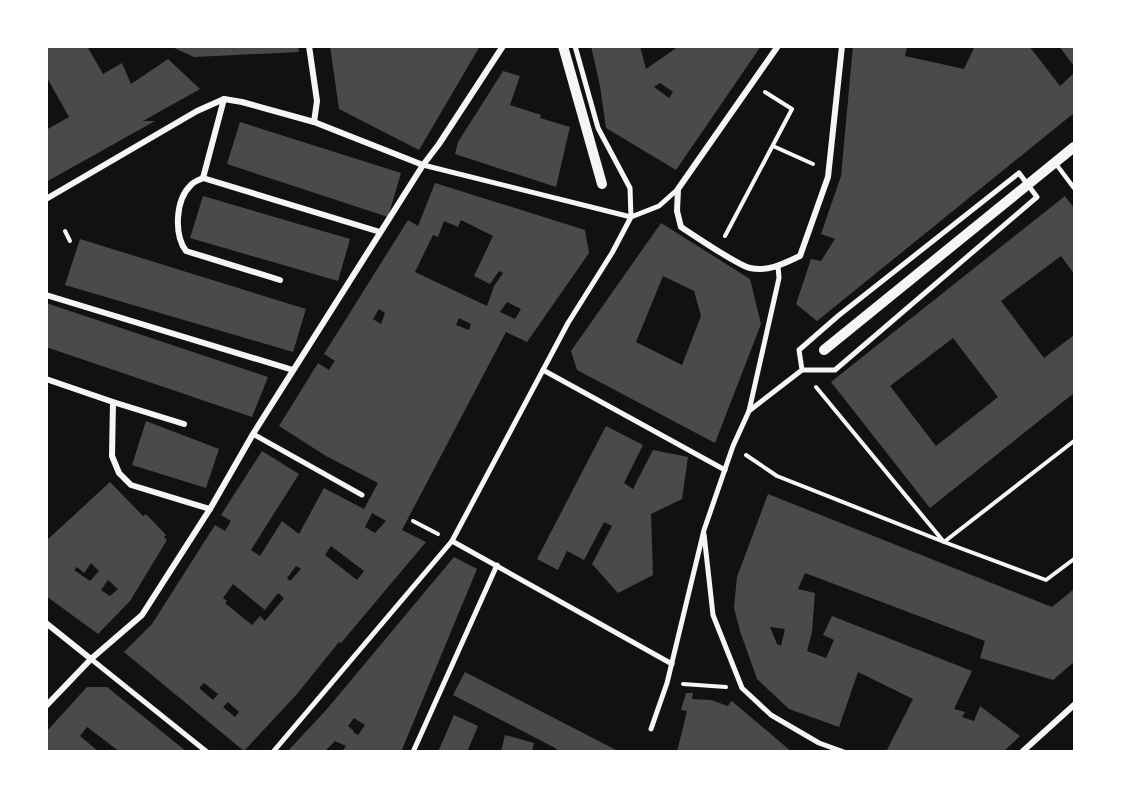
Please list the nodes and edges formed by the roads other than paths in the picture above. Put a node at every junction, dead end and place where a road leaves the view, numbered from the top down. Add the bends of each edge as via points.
1 (309, 46) edge
2 (502, 46) edge
3 (563, 46) edge
4 (575, 46) edge
5 (778, 46) edge
6 (842, 46) edge
7 (224, 99) junction
8 (314, 122) junction
9 (1074, 147) edge
10 (1055, 162) junction
11 (423, 165) junction
12 (203, 178) junction
13 (602, 184) dead end
14 (1028, 185) junction
15 (1074, 188) edge
16 (678, 189) junction
17 (46, 199) edge
18 (631, 217) junction
19 (380, 232) junction
20 (778, 266) junction
21 (280, 280) dead end
22 (47, 296) edge
23 (825, 350) dead end
24 (293, 370) junction
25 (543, 370) junction
26 (802, 370) junction
27 (46, 379) edge
28 (113, 402) junction
29 (749, 411) junction
30 (184, 424) dead end
31 (253, 434) junction
32 (725, 470) junction
33 (362, 495) dead end
34 (210, 509) junction
35 (704, 530) junction
36 (452, 541) junction
37 (497, 565) junction
38 (46, 623) edge
39 (91, 658) junction
40 (672, 664) junction
41 (1074, 705) edge
42 (46, 706) edge
43 (651, 729) dead end
44 (207, 752) edge
45 (273, 752) edge
46 (413, 752) edge
47 (844, 752) edge
48 (1022, 752) edge

1 - 8 street via 317,101
2 - 11 street
3 - 13 street
4 - 18 street via 598,129 630,188
5 - 16 street
6 - 20 street via 829,170 800,256
7 - 8 street
7 - 12 street
7 - 17 street
8 - 11 street
9 - 10 street
10 - 14 street
10 - 15 lane
11 - 18 street
11 - 19 street
12 - 19 street
12 - 21 street via 191,184 183,196 177,230 186,251
14 - 23 street
14 - 26 street via 1037,197 835,370
14 - 26 street via 1019,172 838,316 799,350
16 - 18 street via 659,206
16 - 20 street via 681,227 748,268
18 - 25 street
19 - 24 street
20 - 29 street via 779,278
22 - 24 street
24 - 31 street
25 - 32 street
25 - 36 street
26 - 29 street
27 - 28 street
28 - 30 street
28 - 34 street via 112,456 119,473 131,485
29 - 32 street
31 - 33 street
31 - 34 street
32 - 35 street
34 - 39 street via 142,615
35 - 40 street
35 - 47 street via 713,615 742,688 771,715 819,743
36 - 37 street
36 - 45 street
37 - 40 street
37 - 46 street
38 - 39 street
39 - 42 street
39 - 44 street
40 - 43 street
41 - 48 street

